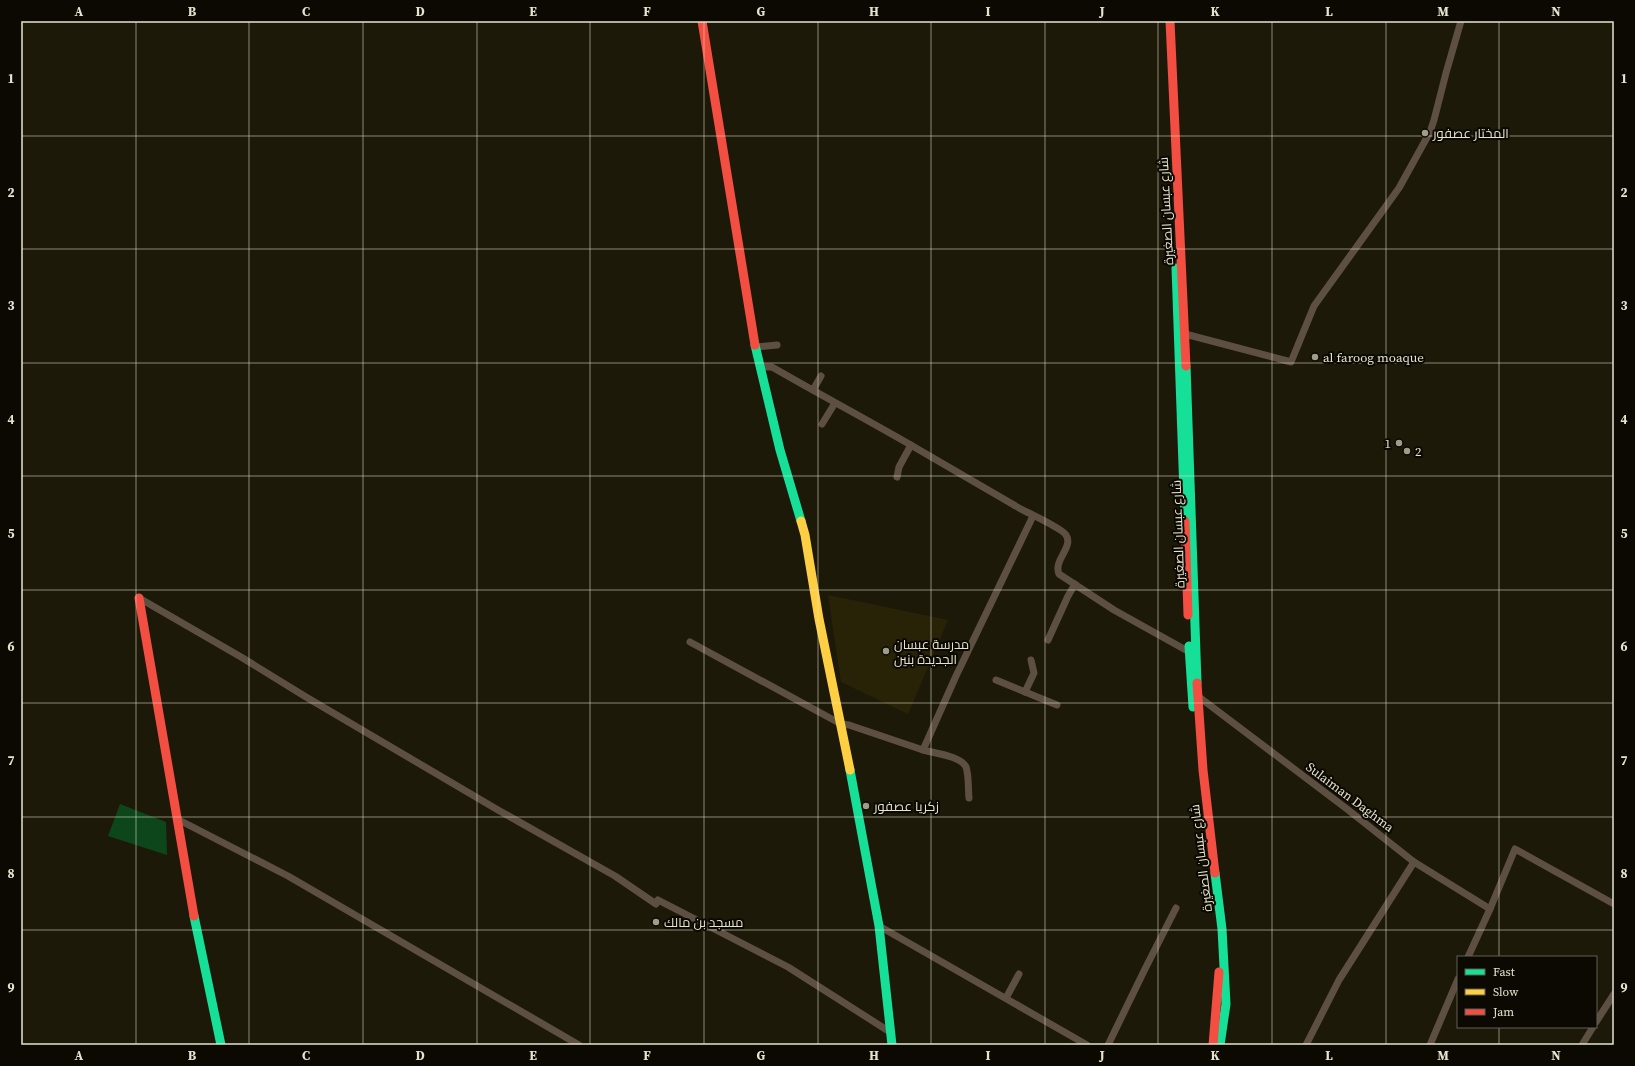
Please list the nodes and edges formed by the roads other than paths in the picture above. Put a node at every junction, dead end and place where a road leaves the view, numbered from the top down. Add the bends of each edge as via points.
1 (702, 21) edge
2 (1167, 21) edge
3 (1170, 21) edge
4 (1461, 21) edge
5 (1185, 334) junction
6 (777, 345) dead end
7 (756, 347) junction
8 (760, 367) junction
9 (821, 376) dead end
10 (812, 390) junction
11 (835, 402) junction
12 (822, 424) dead end
13 (911, 445) junction
14 (897, 477) dead end
15 (1033, 516) junction
16 (1075, 584) junction
17 (139, 598) joint
18 (1048, 640) dead end
19 (690, 642) dead end
20 (1193, 654) junction
21 (1031, 660) dead end
22 (996, 680) dead end
23 (1026, 692) junction
24 (1199, 698) junction
25 (1057, 705) dead end
26 (841, 724) junction
27 (923, 750) junction
28 (969, 798) dead end
29 (177, 819) junction
30 (1414, 862) junction
31 (1614, 904) edge
32 (1176, 908) dead end
33 (1490, 909) junction
34 (879, 926) junction
35 (1468, 956) edge
36 (1019, 974) dead end
37 (1457, 981) edge
38 (1614, 994) edge
39 (1006, 998) junction
40 (1597, 1020) edge
41 (1592, 1028) edge
42 (890, 1032) junction
43 (221, 1045) edge
44 (579, 1045) edge
45 (892, 1045) edge
46 (1087, 1045) edge
47 (1108, 1045) edge
48 (1213, 1045) edge
49 (1220, 1045) edge
50 (1306, 1045) edge
51 (1430, 1045) edge
52 (1582, 1045) edge

1 - 7 street
2 - 20 street, شارع عبسان الصغيرة via 1187,596
3 - 5 street, شارع عبسان الصغيرة
4 - 5 street via 1430,132 1399,188 1314,306 1291,362
5 - 20 street, شارع عبسان الصغيرة
6 - 7 street
7 - 8 street
8 - 10 street via 772,367
8 - 26 street via 780,450 805,535
9 - 10 street
10 - 11 street
11 - 12 street
11 - 13 street
13 - 14 street via 899,467
13 - 15 street
15 - 16 street via 1058,528 1066,535 1068,545 1057,569 1063,577
15 - 27 street
16 - 18 street
16 - 20 street via 1114,610
17 - 29 street
17 - 42 street via 498,810 615,876 656,904 658,900 788,966
19 - 26 street
20 - 24 street, شارع عبسان الصغيرة
20 - 48 street, شارع عبسان الصغيرة via 1200,798 1220,958
21 - 23 street via 1034,673
22 - 23 street
23 - 25 street
24 - 30 street, Sulaiman Daghma
24 - 49 street, شارع عبسان الصغيرة via 1203,770 1222,929 1226,1004
26 - 27 street
26 - 34 street
27 - 28 street via 961,761 966,766
29 - 43 street
29 - 44 street via 288,876
30 - 33 street, Sulaiman Daghma
30 - 50 street via 1339,980
31 - 33 street via 1515,849
32 - 47 street
33 - 35 street
34 - 39 street
34 - 42 street
36 - 39 street
37 - 51 street
38 - 40 street
39 - 46 street
41 - 52 street
42 - 45 street

